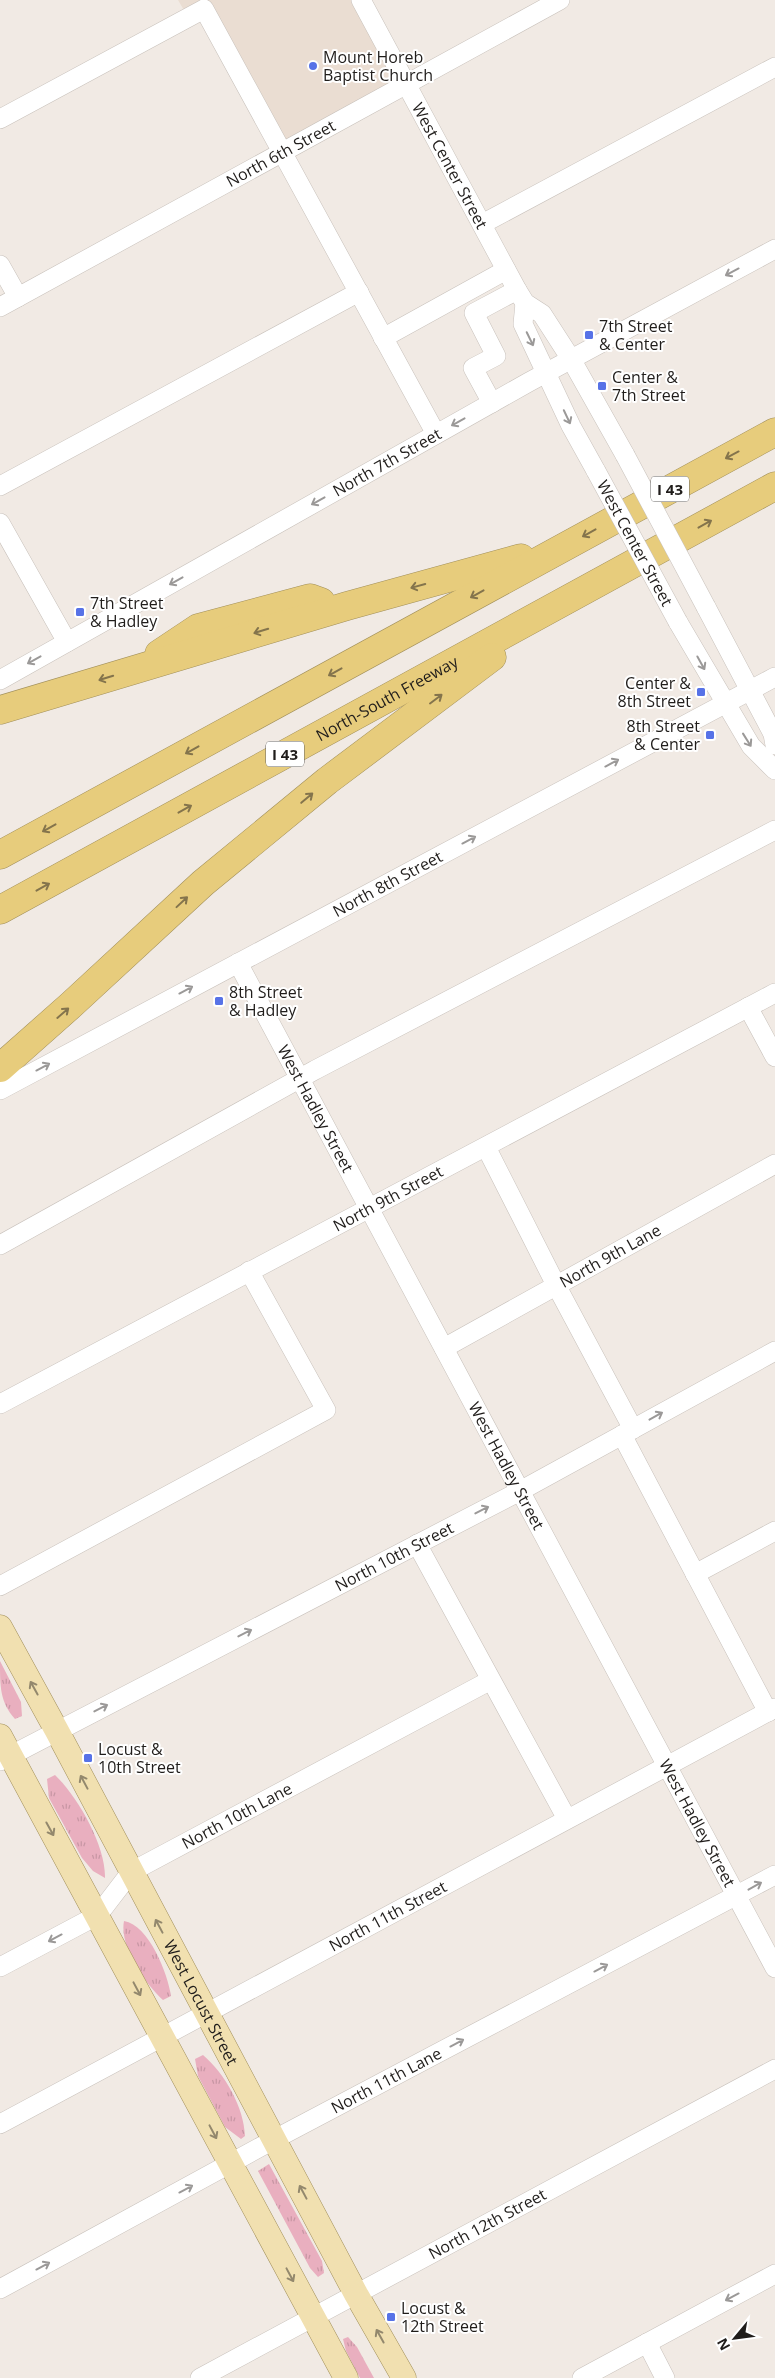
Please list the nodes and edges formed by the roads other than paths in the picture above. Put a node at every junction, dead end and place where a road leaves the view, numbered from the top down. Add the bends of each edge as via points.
1 (361, 0) edge
2 (560, 0) edge
3 (775, 67) edge
4 (407, 84) junction
5 (0, 119) edge
6 (281, 152) junction
7 (482, 224) junction
8 (775, 249) edge
9 (0, 265) edge
10 (506, 270) junction
11 (359, 292) junction
12 (521, 296) junction
13 (18, 298) junction
14 (0, 307) edge
15 (384, 338) junction
16 (571, 359) junction
17 (546, 372) junction
18 (492, 403) junction
19 (775, 432) edge
20 (436, 434) junction
21 (0, 486) edge
22 (775, 486) edge
23 (0, 523) edge
24 (566, 546) junction
25 (570, 598) junction
26 (68, 642) junction
27 (775, 677) edge
28 (0, 680) edge
29 (750, 691) junction
30 (726, 704) junction
31 (0, 710) edge
32 (775, 745) edge
33 (775, 770) edge
34 (775, 830) edge
35 (0, 855) edge
36 (0, 910) edge
37 (238, 963) junction
38 (775, 993) edge
39 (748, 1007) junction
40 (775, 1057) edge
41 (0, 1068) edge
42 (300, 1079) junction
43 (0, 1090) edge
44 (486, 1147) junction
45 (775, 1164) edge
46 (370, 1208) junction
47 (0, 1245) edge
48 (249, 1271) junction
49 (556, 1285) junction
50 (444, 1348) junction
51 (775, 1351) edge
52 (0, 1404) edge
53 (628, 1432) junction
54 (520, 1491) junction
55 (775, 1531) edge
56 (417, 1544) junction
57 (696, 1574) junction
58 (0, 1586) edge
59 (0, 1627) edge
60 (489, 1681) junction
61 (771, 1710) edge
62 (57, 1731) junction
63 (3, 1751) edge
64 (666, 1767) junction
65 (567, 1820) junction
66 (131, 1872) junction
67 (775, 1876) edge
68 (736, 1897) junction
69 (98, 1915) junction
70 (0, 1967) edge
71 (775, 1968) edge
72 (206, 2014) junction
73 (163, 2038) junction
74 (775, 2069) edge
75 (0, 2124) edge
76 (275, 2139) junction
77 (231, 2165) junction
78 (775, 2274) edge
79 (0, 2289) edge
80 (356, 2294) junction
81 (313, 2317) junction
82 (647, 2343) junction
83 (200, 2378) edge
84 (346, 2378) edge
85 (404, 2378) edge
86 (582, 2378) edge
87 (665, 2378) edge

1 - 4 street, West Center Street
2 - 4 street, North 6th Street
3 - 7 street
4 - 6 street, North 6th Street
4 - 7 street, West Center Street
5 - 6 street via 204,9
6 - 11 street
6 - 13 street, North 6th Street
7 - 10 street, West Center Street
8 -> 16 street, North 7th Street
9 - 13 street
10 - 12 street, West Center Street
10 - 15 street
11 - 15 street
11 - 21 street
12 - 16 street, West Center Street via 542,314
12 -> 17 street, West Center Street via 523,324
12 - 18 street via 474,313 496,356 473,368
13 - 14 street, North 6th Street
15 - 20 street
16 - 17 street, North 7th Street
16 - 29 street, West Center Street, bridge
17 - 18 street, North 7th Street
17 -> 30 street, West Center Street, bridge via 571,426
18 -> 20 street, North 7th Street
19 -> 24 highway, I 43
20 -> 26 street, North 7th Street
25 -> 22 highway, North-South Freeway / I 43
23 - 26 street
24 -> 31 highway via 339,608
24 -> 35 highway, I 43
36 -> 25 highway, North-South Freeway / I 43
41 -> 25 highway via 203,883 312,793
26 -> 28 street, North 7th Street
27 - 29 street, North 8th Street
29 - 30 street, North 8th Street
29 - 32 street, West Center Street via 773,734
30 -> 33 street, West Center Street via 751,746
37 -> 30 street, North 8th Street
34 - 42 street
37 - 42 street, West Hadley Street
43 -> 37 street, North 8th Street
38 - 39 street, North 9th Street
39 - 40 street
39 - 44 street, North 9th Street
42 - 46 street, West Hadley Street
42 - 47 street
44 - 46 street, North 9th Street
44 - 49 street
45 - 49 street, North 9th Lane
46 - 48 street, North 9th Street
46 - 50 street, West Hadley Street
48 - 52 street, North 9th Street
48 - 58 street via 326,1410
49 - 50 street, North 9th Lane
49 - 53 street
50 - 54 street, West Hadley Street
53 -> 51 street, North 10th Street
53 - 54 street, North 10th Street
53 - 57 street
56 -> 54 street, North 10th Street
54 - 64 street, West Hadley Street
55 - 57 street
56 - 60 street
62 -> 56 street, North 10th Street
57 - 61 street
62 -> 59 main road, West Locust Street
60 - 65 street
60 - 66 street, North 10th Lane
61 - 64 street, North 11th Street
62 - 63 street, North 10th Street
66 -> 62 main road, West Locust Street
63 -> 69 main road
64 - 65 street, North 11th Street
64 - 68 street, West Hadley Street
65 - 72 street, North 11th Street
66 - 69 street, North 10th Lane
72 -> 66 main road, West Locust Street
68 -> 67 street, North 11th Lane
68 - 71 street, West Hadley Street
76 -> 68 street, North 11th Lane
69 -> 70 street, North 10th Lane
69 -> 73 main road
72 - 73 street, North 11th Street
72 - 76 main road, West Locust Street
73 - 75 street, North 11th Street
73 -> 77 main road
74 - 80 street, North 12th Street
76 - 77 street, North 11th Lane
80 -> 76 main road, West Locust Street
79 -> 77 street, North 11th Lane
77 -> 81 main road
78 -> 82 street
80 - 81 street, North 12th Street
85 -> 80 main road, West Locust Street
81 - 83 street, North 12th Street
81 - 84 main road
82 - 86 street
82 - 87 street

